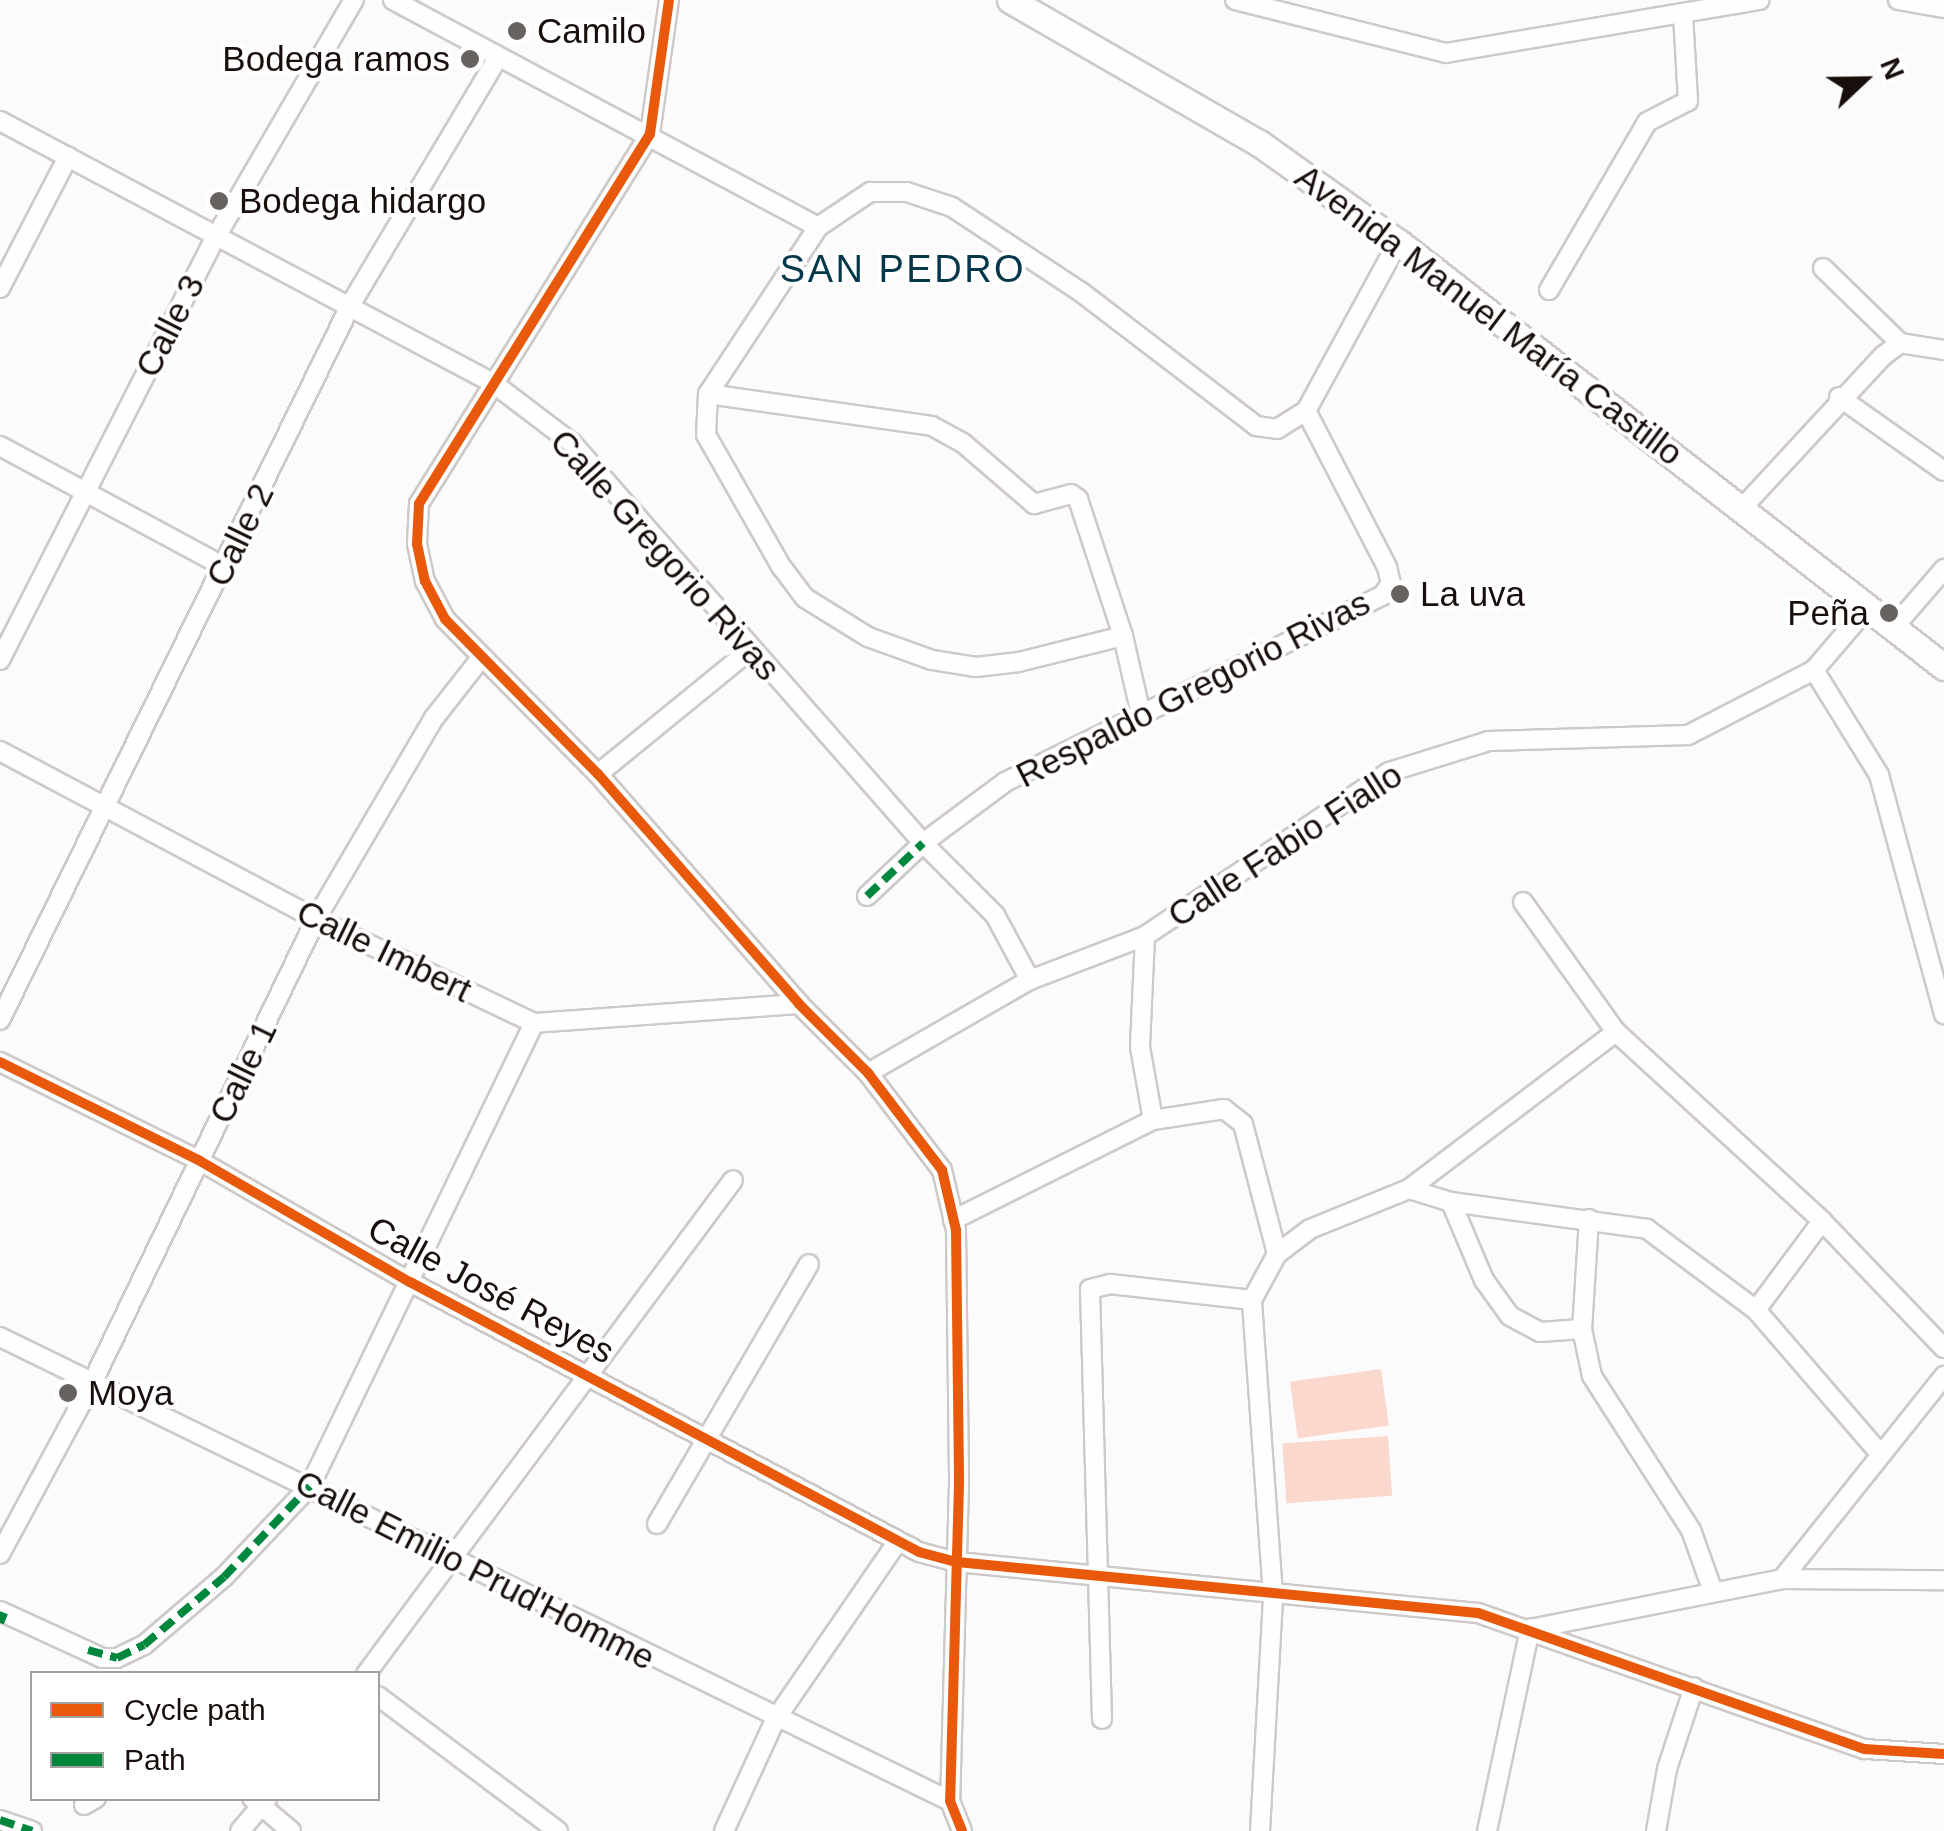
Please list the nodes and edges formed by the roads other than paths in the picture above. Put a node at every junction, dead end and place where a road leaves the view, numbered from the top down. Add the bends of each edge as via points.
1 (354, 0) edge
2 (393, 0) edge
3 (669, 0) edge
4 (1235, 0) edge
5 (1760, 0) edge
6 (1898, 0) edge
7 (1015, 1) edge
8 (1944, 8) edge
9 (1683, 13) junction
10 (496, 60) junction
11 (0, 121) edge
12 (650, 134) junction
13 (68, 158) junction
14 (818, 227) junction
15 (217, 236) junction
16 (1398, 242) junction
17 (1822, 268) dead end
18 (0, 288) edge
19 (1549, 290) dead end
20 (350, 304) junction
21 (1900, 343) junction
22 (1944, 350) edge
23 (494, 383) junction
24 (708, 394) junction
25 (1839, 396) junction
26 (1306, 411) junction
27 (0, 446) edge
28 (1944, 471) edge
29 (85, 493) junction
30 (1743, 507) junction
31 (225, 567) junction
32 (1944, 568) edge
33 (1868, 607) junction
34 (1894, 628) junction
35 (1123, 636) junction
36 (750, 650) junction
37 (482, 658) junction
38 (0, 660) edge
39 (1944, 668) edge
40 (1814, 670) junction
41 (1142, 719) junction
42 (0, 751) edge
43 (598, 774) junction
44 (107, 808) junction
45 (923, 843) junction
46 (867, 896) dead end
47 (1523, 902) dead end
48 (316, 919) junction
49 (1145, 936) junction
50 (1030, 980) junction
51 (799, 1004) junction
52 (1944, 1014) edge
53 (0, 1020) edge
54 (534, 1023) junction
55 (1616, 1032) junction
56 (0, 1062) edge
57 (868, 1072) junction
58 (1153, 1120) junction
59 (200, 1161) junction
60 (733, 1180) dead end
61 (1409, 1189) junction
62 (1451, 1202) junction
63 (954, 1220) junction
64 (1589, 1220) junction
65 (1822, 1221) junction
66 (1277, 1254) junction
67 (809, 1264) dead end
68 (410, 1282) junction
69 (1252, 1300) junction
70 (1756, 1310) junction
71 (1582, 1328) junction
72 (0, 1337) edge
73 (1944, 1348) edge
74 (590, 1374) junction
75 (1944, 1376) edge
76 (93, 1381) junction
77 (706, 1436) junction
78 (1881, 1455) junction
79 (310, 1486) junction
80 (657, 1524) dead end
81 (898, 1541) junction
82 (0, 1554) edge
83 (449, 1559) junction
84 (958, 1562) junction
85 (1098, 1575) junction
86 (1782, 1579) junction
87 (1944, 1580) edge
88 (1712, 1590) junction
89 (1273, 1595) junction
90 (2, 1615) edge
91 (1530, 1629) junction
92 (368, 1671) edge
93 (1694, 1687) junction
94 (380, 1698) edge
95 (775, 1720) junction
96 (1102, 1720) dead end
97 (1944, 1754) edge
98 (260, 1801) edge
99 (950, 1802) junction
100 (0, 1820) edge
101 (32, 1831) edge
102 (240, 1831) edge
103 (291, 1831) edge
104 (558, 1831) edge
105 (724, 1831) edge
106 (962, 1831) edge
107 (1260, 1831) edge
108 (1488, 1831) edge
109 (1656, 1831) edge

1 - 15 street, Calle 3
2 - 10 street
3 - 12 street
4 - 9 street via 1446,53
5 - 9 street
6 - 8 street
7 - 16 street, Avenida Manuel María Castillo via 1260,144
9 - 19 street via 1688,101 1647,122
10 - 12 street
10 - 20 street, Calle 2
11 - 13 street, Calle Gregorio Rivas
12 - 14 street
12 - 23 street
13 - 15 street, Calle Gregorio Rivas
13 - 18 street
14 - 24 street
14 - 26 street via 870,192 907,192 952,207 1081,292 1256,426 1277,430
15 - 20 street, Calle Gregorio Rivas
15 - 29 street, Calle 3
16 - 26 street
16 - 30 street, Avenida Manuel María Castillo
17 - 21 street
20 - 23 street, Calle Gregorio Rivas
20 - 31 street, Calle 2
21 - 22 street
21 - 25 street
23 - 36 street, Calle Gregorio Rivas via 572,444
23 - 37 street via 420,504 417,544 425,580 446,619
24 - 35 street via 932,426 963,442 1034,504 1072,494
24 - 35 street via 706,435 782,568 805,598 868,637 976,667
25 - 28 street
25 - 30 street
26 - 41 street, Respaldo Gregorio Rivas via 1391,584 1382,596
27 - 29 street
29 - 31 street
29 - 38 street, Calle 3
30 - 33 street, Avenida Manuel María Castillo
31 - 44 street, Calle 2
32 - 34 street
33 - 34 street, Avenida Manuel María Castillo
33 - 40 street, Calle Fabio Fiallo
34 - 39 street, Avenida Manuel María Castillo
35 - 41 street
36 - 43 street
36 - 45 street, Calle Gregorio Rivas
37 - 43 street
37 - 48 street, Calle 1 via 434,718
40 - 49 street, Calle Fabio Fiallo via 1688,735 1489,741 1413,762
40 - 52 street via 1879,775
41 - 45 street, Respaldo Gregorio Rivas via 1004,782
42 - 44 street, Calle Imbert
43 - 51 street
44 - 48 street, Calle Imbert
44 - 53 street, Calle 2
45 - 46 street, Respaldo Gregorio Rivas
45 - 50 street, Calle Gregorio Rivas via 995,915
47 - 55 street
48 - 54 street, Calle Imbert
48 - 59 street, Calle 1
49 - 50 street, Calle Fabio Fiallo
49 - 58 street via 1140,1047
50 - 57 street, Calle Fabio Fiallo
51 - 54 street, Calle Imbert
51 - 57 street
54 - 68 street
55 - 61 street
55 - 65 street
56 - 59 street, Calle José Reyes
57 - 63 street via 942,1170
58 - 63 street
58 - 66 street via 1224,1109 1236,1116
59 - 68 street, Calle José Reyes
59 - 76 street, Calle 1
60 - 74 street
61 - 62 street
61 - 66 street via 1310,1229
62 - 64 street
62 - 71 street via 1484,1280 1510,1316 1540,1332
63 - 84 street
64 - 70 street via 1647,1229
64 - 71 street
65 - 70 street
65 - 73 street
66 - 69 street
67 - 77 street
68 - 74 street, Calle José Reyes
68 - 79 street
69 - 85 street via 1110,1284 1090,1289
69 - 89 street
70 - 78 street
71 - 88 street via 1592,1376 1690,1530
72 - 76 street, Calle Emilio Prud'Homme
74 - 77 street, Calle José Reyes
74 - 83 street
75 - 78 street
76 - 79 street, Calle Emilio Prud'Homme
76 - 82 street, Calle 1
77 - 80 street
77 - 81 street, Calle José Reyes
78 - 86 street
79 - 83 street, Calle Emilio Prud'Homme
79 - 90 street via 224,1576 144,1644 117,1658
81 - 84 street, Calle José Reyes
81 - 95 street
83 - 92 street
83 - 95 street, Calle Emilio Prud'Homme
84 - 85 street, Calle José Reyes
84 - 99 street
85 - 89 street, Calle José Reyes
85 - 96 street
86 - 87 street
86 - 88 street
88 - 91 street
89 - 91 street, Calle José Reyes via 1478,1613
89 - 107 street
91 - 93 street, Calle José Reyes
91 - 108 street
93 - 97 street, Calle José Reyes via 1864,1749
93 - 109 street via 1667,1768
94 - 104 street
95 - 99 street, Calle Emilio Prud'Homme
95 - 105 street
98 - 102 street
98 - 103 street
99 - 106 street
100 - 101 street

